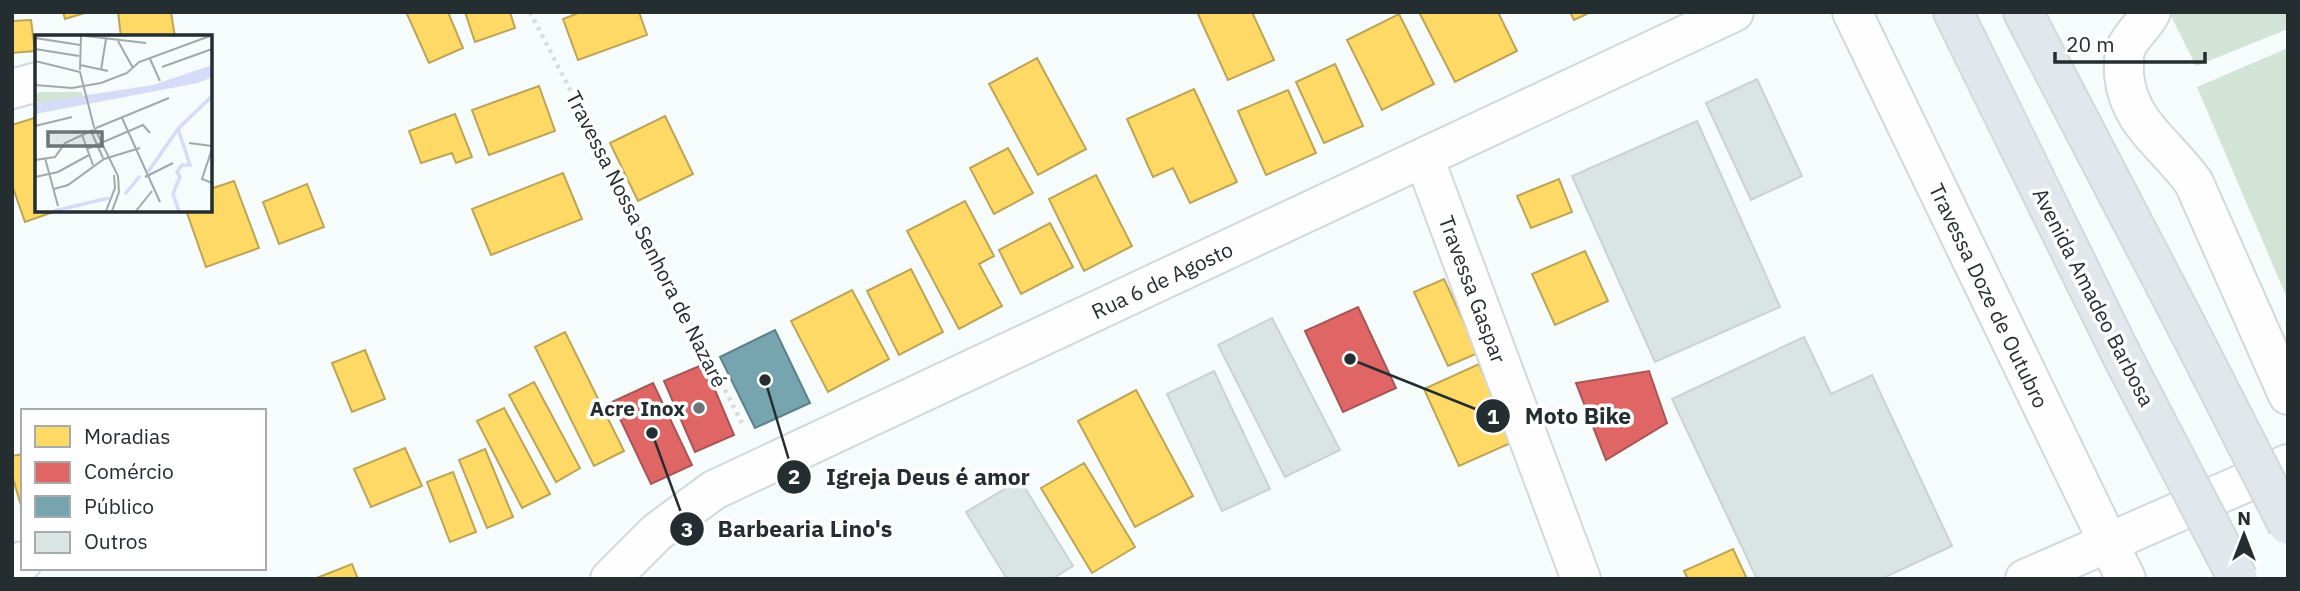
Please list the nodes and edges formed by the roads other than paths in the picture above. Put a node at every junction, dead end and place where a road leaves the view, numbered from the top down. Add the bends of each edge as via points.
1 (1734, 12) edge
2 (1852, 12) edge
3 (1953, 12) edge
4 (2023, 12) edge
5 (2151, 12) edge
6 (35, 83) edge
7 (12, 89) edge
8 (1424, 158) junction
9 (2288, 395) edge
10 (2288, 464) edge
11 (2288, 526) edge
12 (2109, 541) junction
13 (610, 579) edge
14 (1581, 579) edge
15 (2025, 579) edge
16 (2126, 579) edge
17 (2238, 579) edge

1 - 8 street, Rua 6 de Agosto
2 - 12 street, Travessa Doze de Outubro
3 - 17 main road, Avenida Amadeo Barbosa, bridge
4 - 11 main road, bridge
5 - 9 street via 2125,48 2128,99 2138,118 2194,183
6 - 7 street
8 - 13 street, Rua 6 de Agosto via 714,490 657,532
8 - 14 street, Travessa Gaspar
10 - 12 street
12 - 15 street
12 - 16 street, Travessa Doze de Outubro

